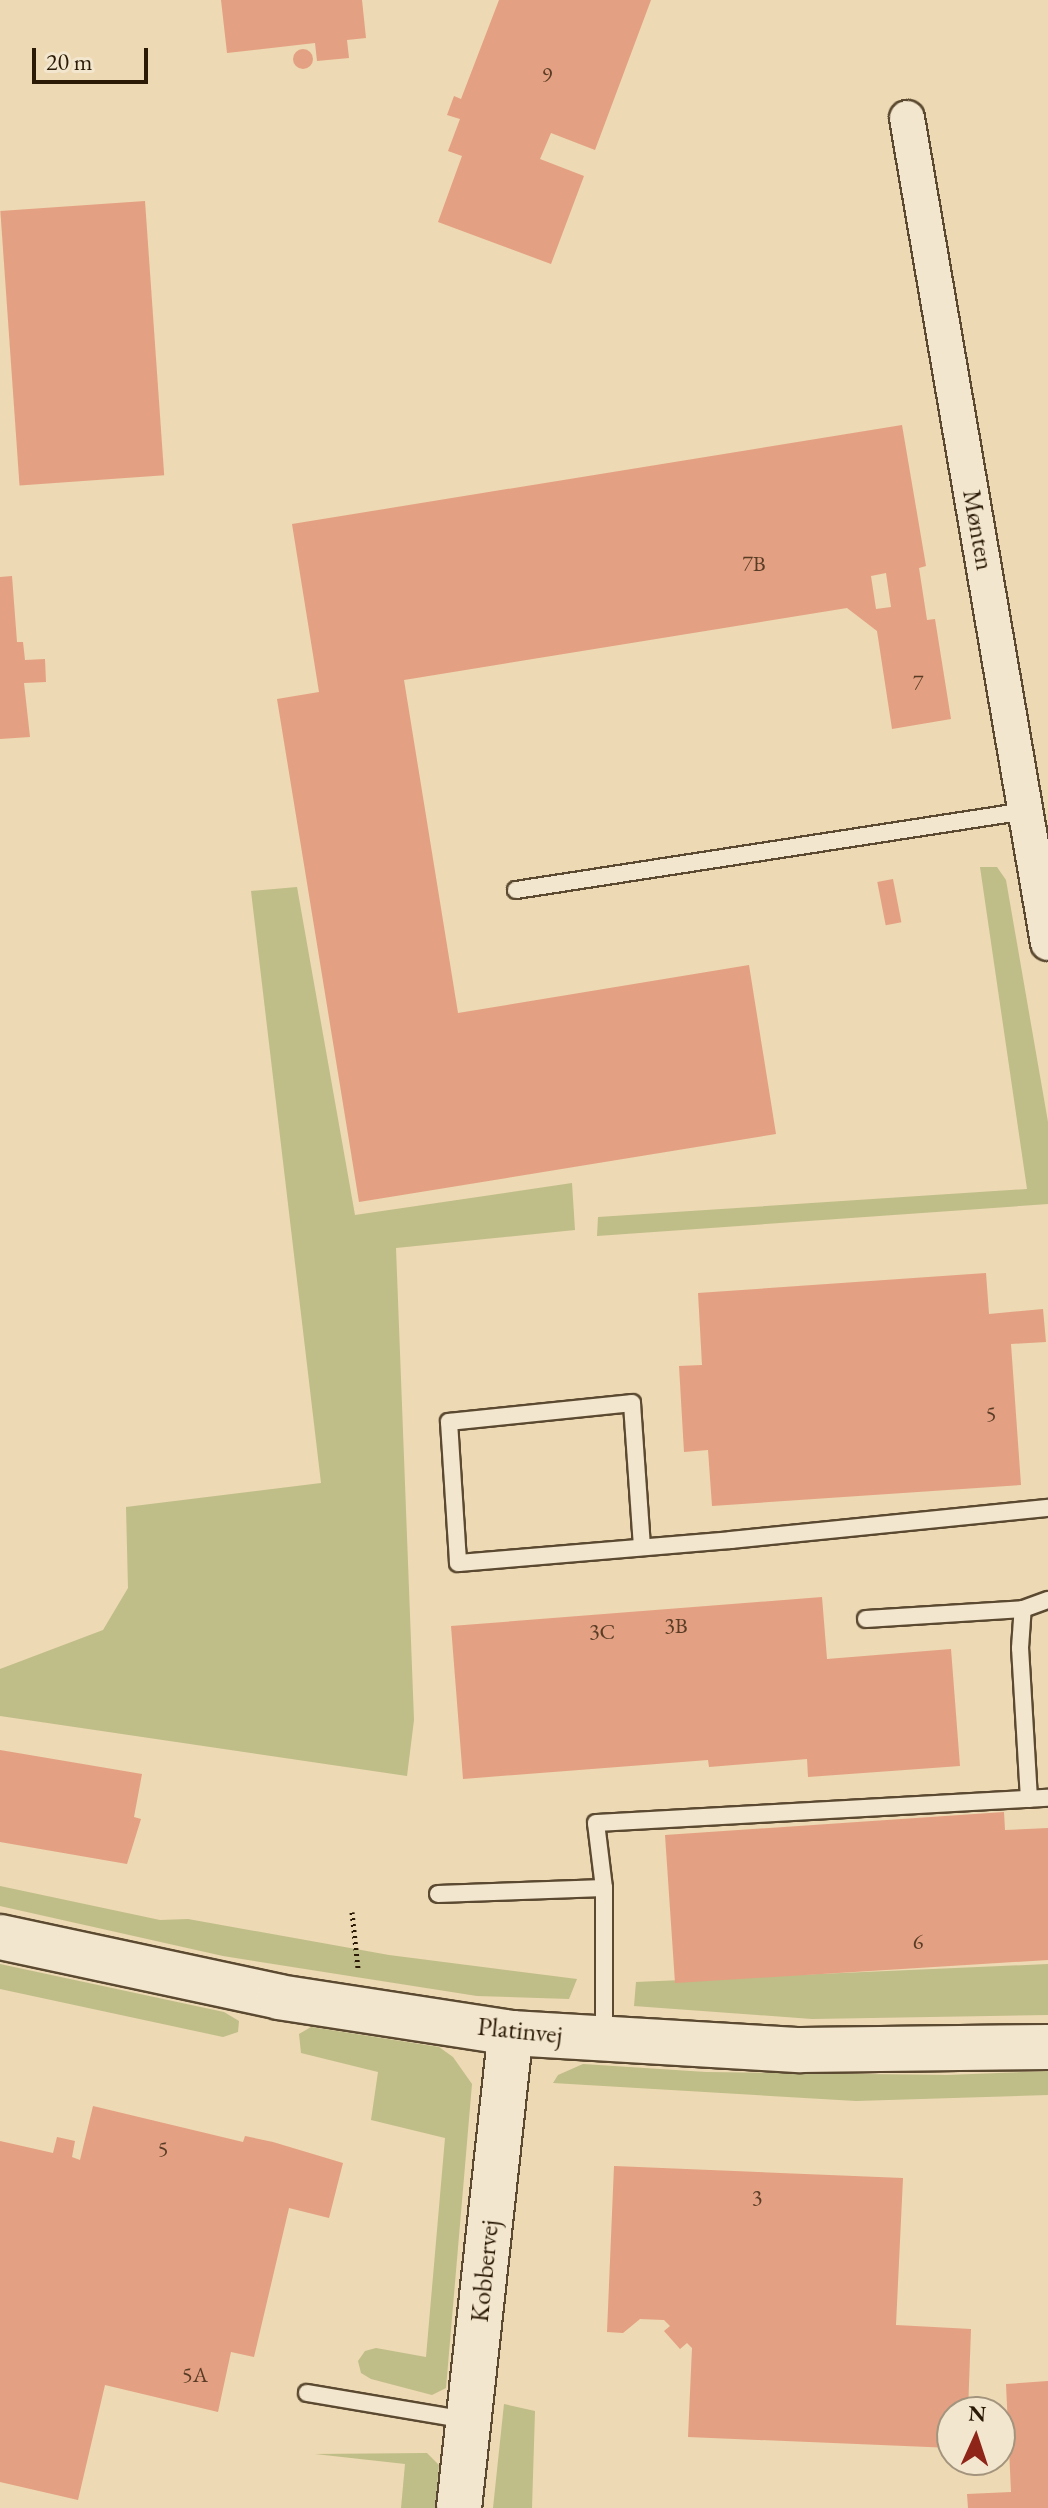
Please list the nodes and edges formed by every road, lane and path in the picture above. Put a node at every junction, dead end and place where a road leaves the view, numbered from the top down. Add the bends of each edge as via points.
1 (907, 118) dead end
2 (1026, 811) junction
3 (516, 890) dead end
4 (1048, 943) edge
5 (1048, 1508) edge
6 (642, 1547) junction
7 (1048, 1600) edge
8 (1023, 1609) junction
9 (866, 1619) dead end
10 (1048, 1798) edge
11 (1029, 1799) junction
12 (604, 1888) junction
13 (438, 1894) dead end
14 (352, 1912) dead end
15 (0, 1937) edge
16 (363, 2009) junction
17 (511, 2033) junction
18 (604, 2039) junction
19 (1048, 2047) edge
20 (307, 2393) dead end
21 (469, 2420) junction
22 (459, 2508) edge

1 - 2 street, Mønten
2 - 3 lane
2 - 4 street, Mønten
5 - 6 lane
6 - 6 lane via 458,1563 449,1422 632,1403
7 - 8 lane
8 - 9 lane
8 - 11 lane via 1020,1648
10 - 11 lane
11 - 12 lane via 596,1823
12 - 13 lane
12 - 18 lane
14 - 16 path
15 - 16 street, Platinvej via 279,1997
16 - 17 street, Platinvej
17 - 18 street, Platinvej
17 - 21 street, Kobbervej
18 - 19 street, Platinvej via 801,2050
20 - 21 lane
21 - 22 street, Kobbervej

